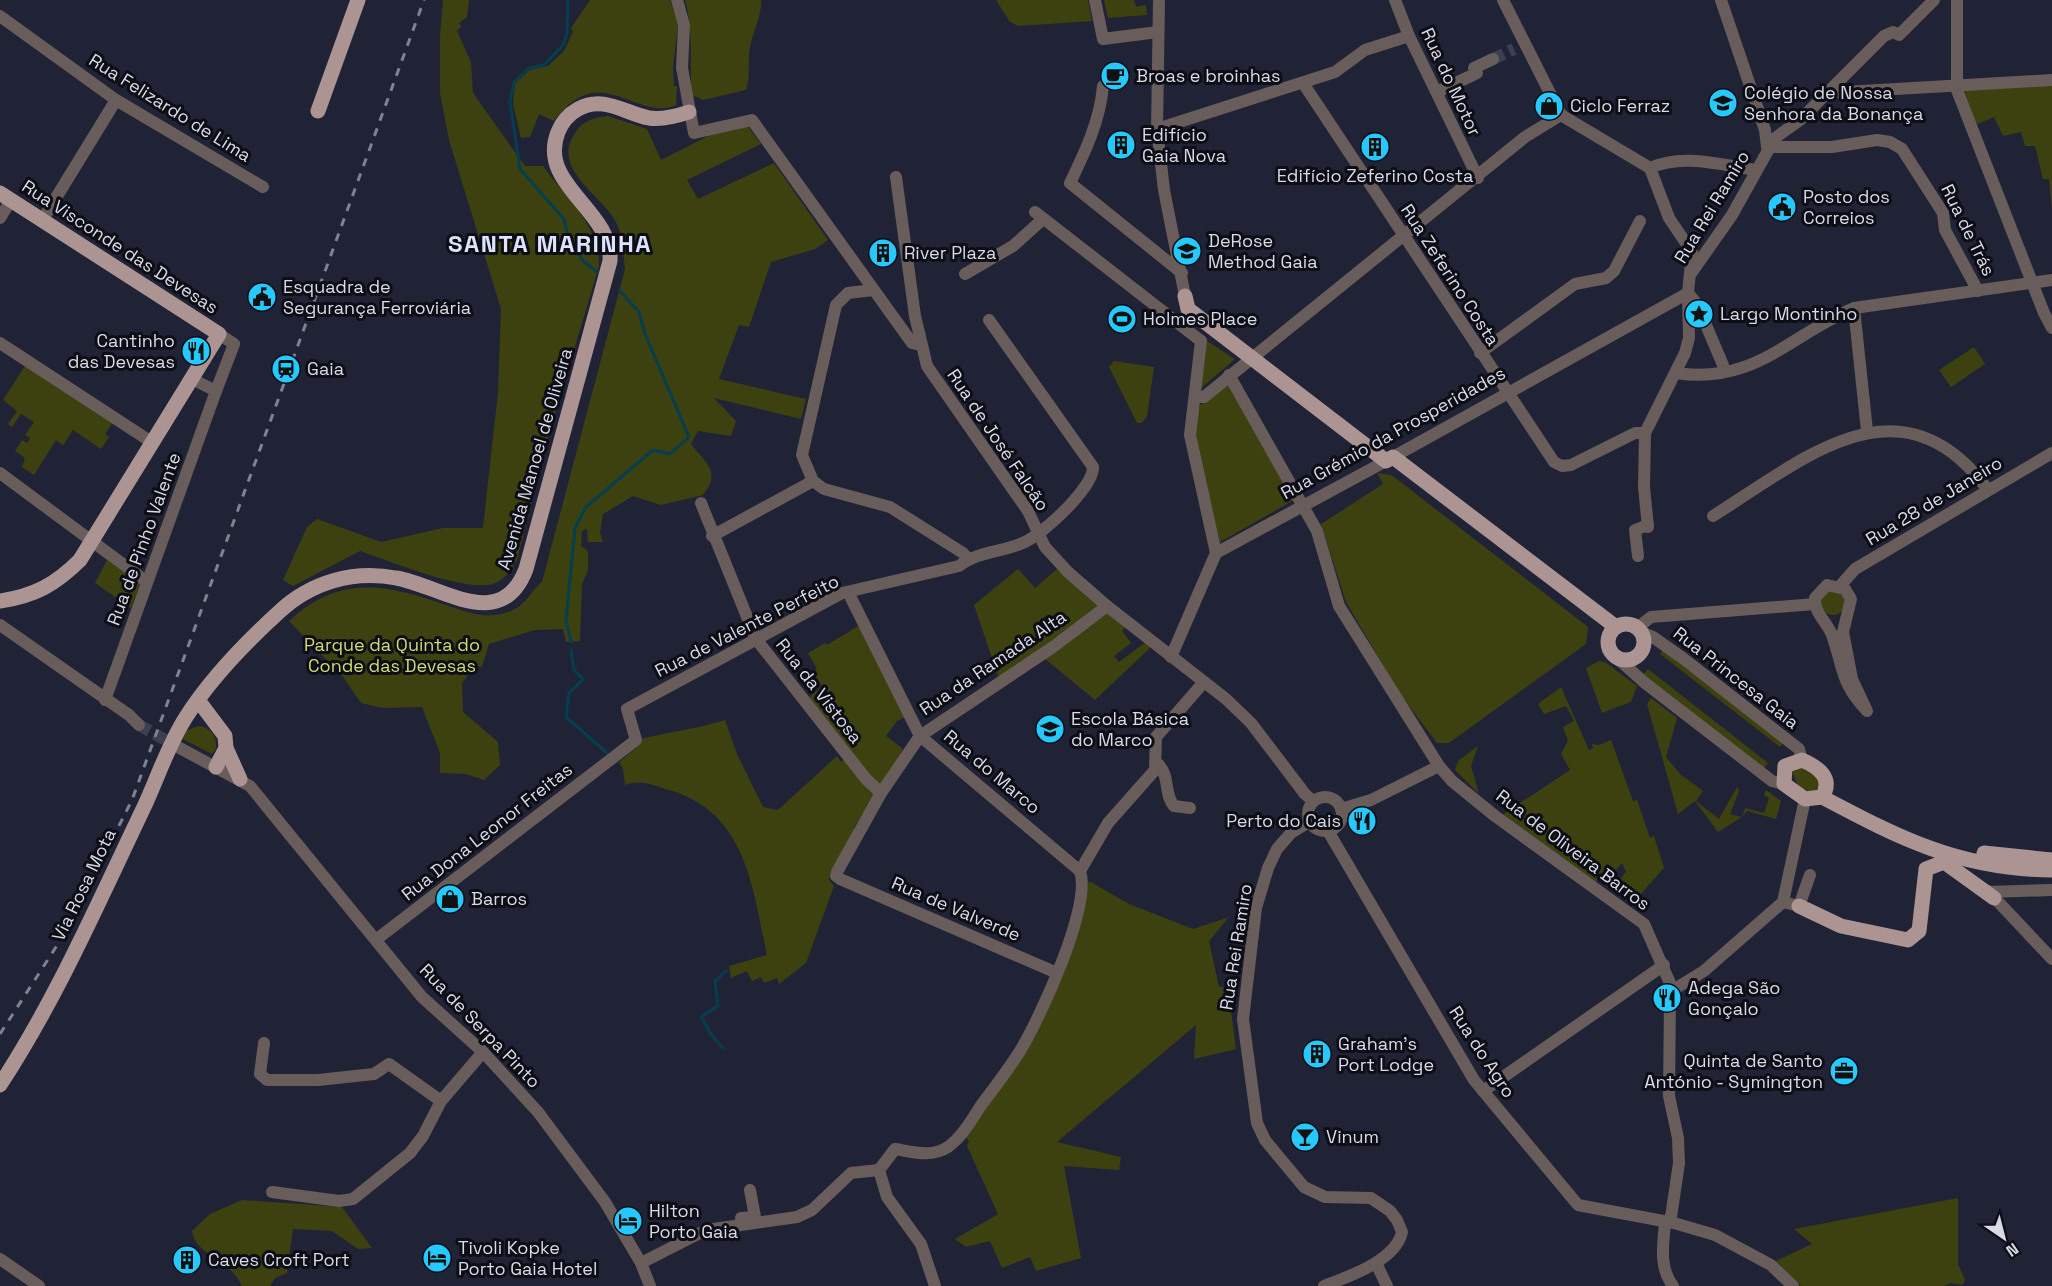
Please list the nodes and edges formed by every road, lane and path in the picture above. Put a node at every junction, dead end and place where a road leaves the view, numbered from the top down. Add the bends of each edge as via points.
1 (358, 0) edge
2 (677, 0) edge
3 (1095, 0) edge
4 (1159, 0) edge
5 (1395, 0) edge
6 (1503, 0) edge
7 (1721, 0) edge
8 (1934, 0) edge
9 (1957, 0) edge
10 (0, 16) edge
11 (1158, 32) junction
12 (1409, 36) junction
13 (1493, 59) tunnel mouth
14 (2052, 80) edge
15 (1303, 83) junction
16 (1957, 85) junction
17 (1103, 86) dead end
18 (1437, 92) junction
19 (1827, 93) junction
20 (116, 100) junction
21 (318, 111) dead end
22 (690, 112) junction
23 (1561, 115) junction
24 (1157, 129) junction
25 (1767, 147) junction
26 (1650, 168) junction
27 (1756, 170) junction
28 (896, 177) dead end
29 (1478, 178) junction
30 (263, 187) dead end
31 (5, 196) edge
32 (0, 218) edge
33 (43, 219) junction
34 (1640, 220) dead end
35 (1402, 236) junction
36 (1182, 273) junction
37 (1691, 273) junction
38 (965, 274) dead end
39 (2052, 280) edge
40 (2033, 283) junction
41 (873, 290) junction
42 (1978, 291) junction
43 (1688, 293) junction
44 (1187, 302) joint
45 (1854, 308) junction
46 (915, 316) junction
47 (989, 320) dead end
48 (897, 324) junction
49 (2052, 328) edge
50 (1215, 330) junction
51 (219, 334) junction
52 (1201, 341) junction
53 (0, 344) edge
54 (920, 345) junction
55 (1480, 353) junction
56 (1252, 358) junction
57 (1723, 365) dead end
58 (1676, 373) junction
59 (1228, 375) junction
60 (192, 379) junction
61 (216, 391) junction
62 (1506, 393) junction
63 (1197, 397) junction
64 (1867, 431) junction
65 (1645, 433) junction
66 (153, 442) junction
67 (2052, 453) edge
68 (1390, 459) junction
69 (0, 473) edge
70 (813, 481) junction
71 (1988, 490) junction
72 (700, 503) dead end
73 (1303, 506) junction
74 (1713, 516) dead end
75 (1038, 533) junction
76 (712, 536) junction
77 (92, 541) junction
78 (1218, 552) junction
79 (1638, 556) dead end
80 (968, 559) junction
81 (147, 582) junction
82 (1839, 586) junction
83 (848, 592) junction
84 (0, 601) edge
85 (1815, 604) junction
86 (1107, 606) junction
87 (1845, 616) junction
88 (1823, 618) junction
89 (0, 625) edge
90 (1617, 627) junction
91 (1639, 630) junction
92 (756, 639) junction
93 (1171, 657) junction
94 (1617, 658) junction
95 (1204, 682) junction
96 (105, 700) junction
97 (198, 700) junction
98 (187, 715) junction
99 (218, 724) junction
100 (139, 725) tunnel mouth
101 (920, 735) junction
102 (176, 746) tunnel mouth
103 (226, 748) junction
104 (620, 753) joint
105 (1802, 760) junction
106 (1157, 763) junction
107 (1438, 766) junction
108 (216, 767) junction
109 (240, 779) junction
110 (1784, 784) junction
111 (1824, 792) junction
112 (880, 793) junction
113 (1805, 799) junction
114 (1313, 801) junction
115 (1190, 808) dead end
116 (1341, 808) junction
117 (1309, 822) junction
118 (1328, 831) junction
119 (1897, 832) junction
120 (2052, 860) edge
121 (2052, 870) edge
122 (1080, 871) junction
123 (1810, 875) dead end
124 (840, 879) joint
125 (2052, 890) edge
126 (1989, 892) junction
127 (1783, 902) junction
128 (1799, 906) junction
129 (377, 939) junction
130 (2052, 959) edge
131 (1665, 965) junction
132 (1057, 973) junction
133 (1673, 990) junction
134 (264, 1043) dead end
135 (483, 1052) junction
136 (0, 1085) edge
137 (1483, 1091) junction
138 (441, 1101) junction
139 (879, 1170) junction
140 (750, 1190) dead end
141 (272, 1192) dead end
142 (1665, 1223) junction
143 (680, 1245) junction
144 (0, 1259) edge
145 (641, 1263) junction
146 (1376, 1263) junction
147 (39, 1286) edge
148 (650, 1286) edge
149 (935, 1286) edge
150 (1324, 1286) edge
151 (1387, 1286) edge
152 (1673, 1286) edge
153 (1793, 1286) edge

1 - 21 main road
2 - 22 street via 684,25 682,68
3 - 11 street via 1103,39
4 - 11 street
5 - 12 street, Rua do Motor
6 - 23 street via 1520,46
7 - 25 street via 1765,130
8 - 19 street via 1899,36 1893,32 1884,36
9 - 16 street
10 - 20 street, Rua Felizardo de Lima
11 - 24 street
12 - 15 street via 1365,50 1335,72
12 - 18 street, Rua do Motor
13 - 18 street via 1474,68 1477,73
14 - 16 street
15 - 24 street
15 - 35 street, Rua Zeferino Costa
16 - 19 street
16 - 40 street
17 - 36 street via 1095,125 1070,183
18 - 29 street, Rua do Motor
19 - 25 street
20 - 30 street, Rua Felizardo de Lima
20 - 33 street
22 - 41 street, Rua de José Falcão via 694,133 752,120
22 - 97 main road, Avenida Manoel de Oliveira via 654,118 617,105 594,104 572,113 556,136 557,167 603,229 610,261 526,569 517,587 500,599 477,604 397,578 355,576 326,582 306,591 277,614
23 - 26 street
23 - 29 street via 1525,137
24 - 36 street via 1164,190
25 - 27 street, Rua Rei Ramiro
25 - 42 street, Rua de Trás via 1832,147 1876,140 1902,149 1943,213 1945,230
26 - 27 street via 1685,160
26 - 37 street via 1669,218 1692,252
27 - 37 street, Rua Rei Ramiro via 1732,214
28 - 46 street
29 - 35 street
31 - 32 street
31 - 33 main road, Rua Visconde das Devesas
33 - 51 main road, Rua Visconde das Devesas
34 - 55 street via 1614,271 1606,278 1575,284
35 - 55 street, Rua Zeferino Costa
35 - 56 street
36 - 44 street
37 - 43 street, Rua Rei Ramiro
38 - 52 street via 1013,246 1039,215
39 - 40 street
40 - 42 street
40 - 49 street
41 - 48 street, Rua de José Falcão
41 - 70 street via 848,293 836,305 801,455
42 - 45 street
43 - 57 street via 1697,304
43 - 58 street, Rua Rei Ramiro via 1689,338
43 - 62 street, Rua Grémio da Prosperidades
44 - 50 main road
45 - 58 street via 1747,368 1692,376
45 - 64 street
46 - 48 street
46 - 54 street
47 - 75 street, Rua de Valente Perfeito via 1093,467 1089,482
48 - 54 street, Rua de José Falcão via 912,343
50 - 52 street
50 - 56 main road
51 - 60 main road
51 - 61 street, Rua de Pinho Valente via 234,344
52 - 63 street
53 - 66 street
54 - 75 street, Rua de José Falcão via 927,366 1028,511
55 - 62 street, Rua Zeferino Costa
56 - 59 street
56 - 68 main road
58 - 65 street, Rua Rei Ramiro
59 - 63 street via 1204,397
59 - 73 street, Rua de Oliveira Barros
60 - 61 street
60 - 66 main road
61 - 81 street, Rua de Pinho Valente
62 - 65 street, Rua Zeferino Costa via 1554,462 1562,466 1635,433
62 - 68 street, Rua Grémio da Prosperidades
63 - 78 street via 1190,435
64 - 71 street via 1911,434 1931,440 1957,455
64 - 74 street via 1826,446
65 - 79 street, Rua Rei Ramiro via 1648,526 1635,531
66 - 77 main road
67 - 71 street, Rua 28 de Janeiro
68 - 73 street, Rua Grémio da Prosperidades
68 - 90 main road
69 - 77 street
70 - 76 street
70 - 80 street via 824,489 890,507
71 - 82 street, Rua 28 de Janeiro via 1855,569
72 - 76 street, Rua da Vistosa
73 - 78 street, Rua Grémio da Prosperidades
73 - 107 street, Rua de Oliveira Barros via 1317,531 1339,606
75 - 80 street, Rua de Valente Perfeito via 1026,542
75 - 86 street, Rua de José Falcão via 1068,572
76 - 92 street, Rua da Vistosa
77 - 81 street
77 - 84 main road via 80,560 47,588
78 - 93 street
80 - 83 street, Rua de Valente Perfeito via 959,566
81 - 96 street, Rua de Pinho Valente
82 - 85 street via 1822,588
82 - 87 street via 1851,599
83 - 92 street, Rua de Valente Perfeito
83 - 101 street, Rua do Marco
85 - 88 street
85 - 91 street via 1651,617
86 - 93 street, Rua de José Falcão
86 - 101 street, Rua da Ramada Alta
87 - 88 street via 1834,621
87 - 88 street via 1843,632 1852,679 1867,711 1854,698 1841,674 1832,634
89 - 96 street
90 - 91 main road via 1627,624
90 - 94 main road via 1608,639
91 - 94 main road via 1644,642 1638,655 1628,660
91 - 105 street, Rua Princesa Gaia via 1684,659 1799,749
92 - 104 street, Rua de Valente Perfeito via 627,709 636,740
92 - 112 street, Rua da Vistosa
93 - 95 street, Rua de José Falcão
94 - 110 street via 1772,781
95 - 106 street via 1156,737
95 - 114 street, Rua de José Falcão via 1251,723
96 - 100 street
97 - 98 main road, Via Rosa Mota
97 - 99 main road
98 - 99 main road
98 - 136 main road, Via Rosa Mota via 69,961 31,1036
99 - 103 main road
101 - 112 street, Rua da Ramada Alta
101 - 122 street, Rua do Marco
102 - 108 street, Rua de Serpa Pinto
103 - 108 main road
103 - 109 main road
104 - 129 street, Rua Dona Leonor Freitas
105 - 110 main road via 1785,766
105 - 111 main road via 1822,773
106 - 115 street via 1166,772 1170,801 1174,806
106 - 122 street via 1108,823
107 - 116 street via 1371,800
107 - 131 street, Rua de Oliveira Barros via 1507,825 1644,924
108 - 109 street, Rua de Serpa Pinto
109 - 129 street, Rua de Serpa Pinto via 250,786
110 - 113 main road
111 - 113 main road
111 - 119 main road
112 - 124 street, Rua da Ramada Alta via 837,872
113 - 127 street
114 - 116 street via 1329,797
114 - 117 street via 1308,811
116 - 118 street via 1341,820
117 - 118 street
117 - 146 street, Rua Rei Ramiro via 1290,833 1277,849 1256,908 1243,1019 1257,1123 1265,1140 1311,1191 1325,1197 1364,1196 1390,1211 1400,1226 1401,1237
118 - 137 street, Rua do Agro
119 - 120 main road via 1978,852
119 - 121 main road via 1973,861
122 - 132 street via 1084,882 1076,921
123 - 128 street
124 - 132 street, Rua de Valverde
125 - 126 street
126 - 128 main road via 1944,862 1926,869 1919,931 1908,940 1841,926
126 - 130 street
127 - 128 street
127 - 133 street via 1704,971
129 - 135 street, Rua de Serpa Pinto via 422,997
131 - 133 street, Rua de Oliveira Barros
131 - 137 street
132 - 139 street via 1020,1051 961,1136 930,1155 895,1149
133 - 142 street, Rua de Oliveira Barros via 1669,1096 1679,1163 1671,1216
134 - 138 street via 260,1074 267,1080 374,1074 389,1064
135 - 138 street
135 - 145 street, Rua de Serpa Pinto via 538,1112 574,1159
137 - 142 street, Rua do Agro via 1578,1205
138 - 141 street via 410,1153 353,1199 339,1201
139 - 143 street via 851,1173 812,1210 797,1217 706,1230
139 - 149 street via 887,1197 921,1244
140 - 143 street via 755,1217 707,1222 680,1238
142 - 152 street, Rua de Oliveira Barros via 1662,1250 1666,1277
142 - 153 street, Rua do Agro via 1715,1235 1771,1265
143 - 145 street
144 - 147 street
145 - 148 street, Rua de Serpa Pinto
146 - 150 street, Rua Rei Ramiro
146 - 151 street

